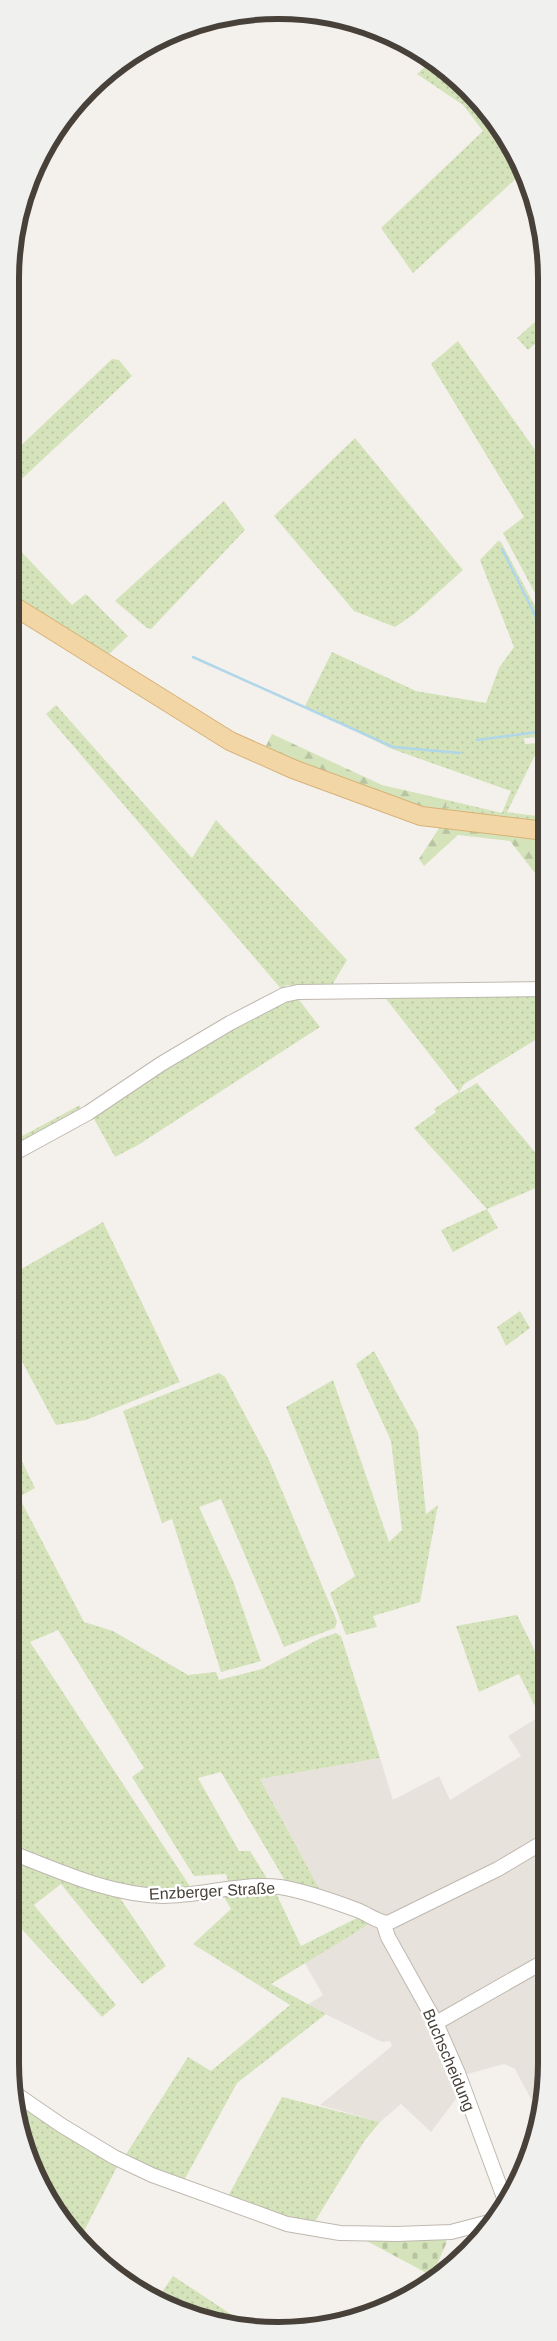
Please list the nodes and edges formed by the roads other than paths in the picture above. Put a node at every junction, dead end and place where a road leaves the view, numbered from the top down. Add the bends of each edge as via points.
1 (19, 609) edge
2 (538, 830) edge
3 (538, 988) edge
4 (19, 1151) edge
5 (538, 1845) edge
6 (19, 1855) edge
7 (383, 1922) junction
8 (538, 1965) edge
9 (436, 2023) junction
10 (21, 2098) edge
11 (502, 2193) edge
12 (483, 2224) edge

1 - 2 main road via 230,741 293,769 420,816
3 - 4 street via 298,992 284,995 230,1023 88,1113
5 - 7 street via 412,1913 395,1921
6 - 7 street, Enzberger Straße via 127,1892 162,1896 253,1886 283,1888 350,1908
7 - 9 street, Buchscheidung via 388,1937
8 - 9 street
9 - 11 street, Buchscheidung
10 - 12 street via 114,2157 152,2175 287,2224 340,2233 397,2234 452,2232

